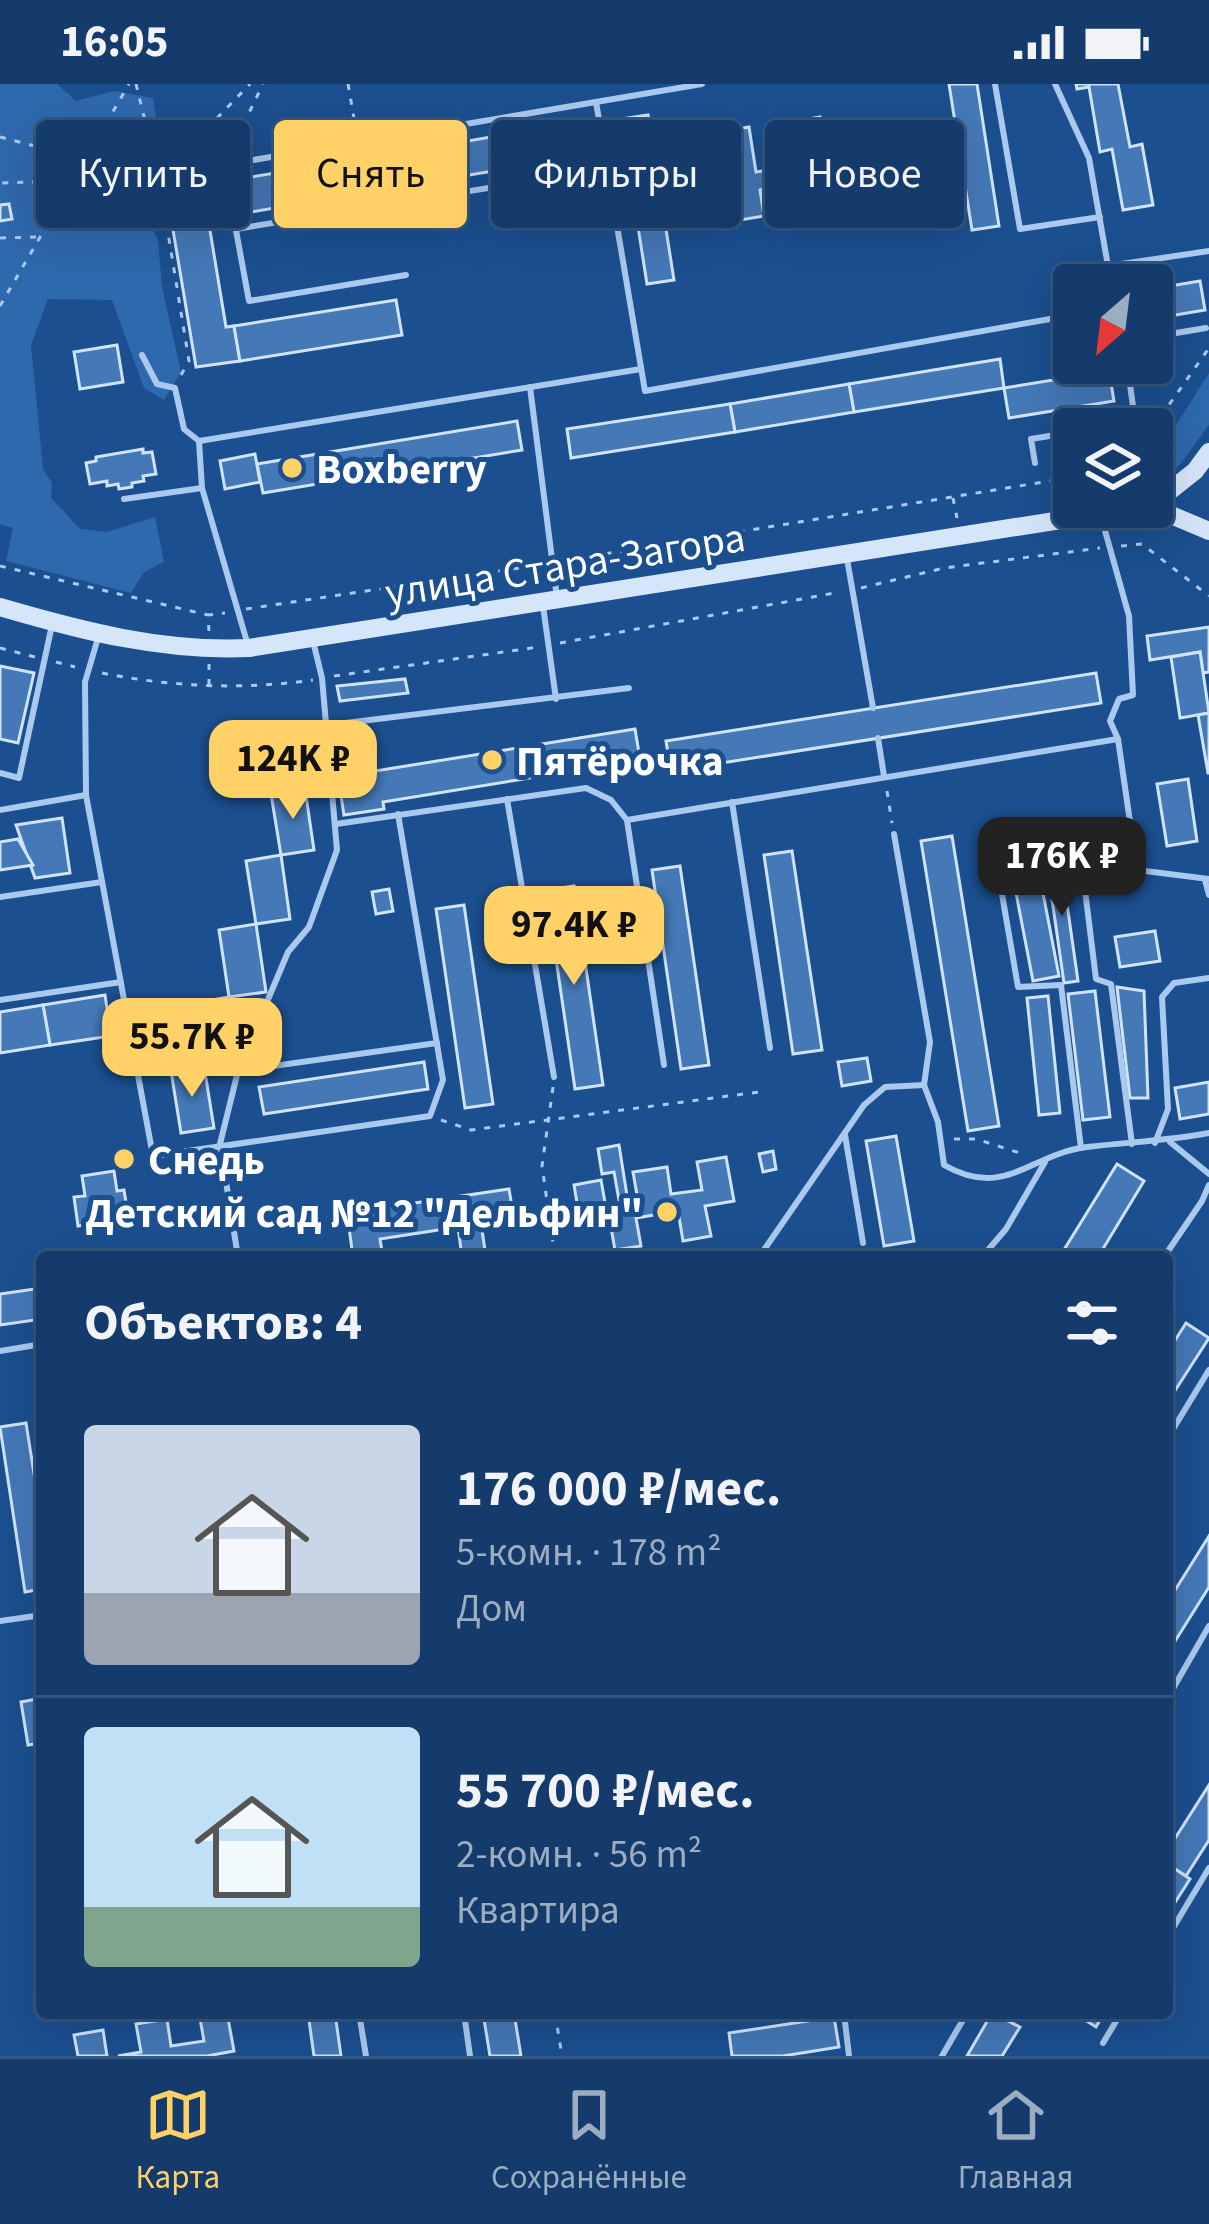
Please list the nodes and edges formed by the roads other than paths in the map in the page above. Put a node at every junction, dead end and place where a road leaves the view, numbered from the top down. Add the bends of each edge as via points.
1 (702, 84) edge
2 (995, 84) edge
3 (1055, 84) edge
4 (596, 102) junction
5 (491, 188) edge
6 (1100, 217) junction
7 (236, 229) junction
8 (1209, 250) edge
9 (1108, 264) edge
10 (1121, 264) edge
11 (406, 275) dead end
12 (1053, 318) edge
13 (1206, 328) dead end
14 (1173, 334) edge
15 (142, 355) dead end
16 (641, 369) junction
17 (530, 387) junction
18 (1053, 435) edge
19 (199, 441) junction
20 (1209, 452) edge
21 (1035, 464) dead end
22 (202, 488) junction
23 (1173, 488) edge
24 (124, 499) dead end
25 (1173, 515) edge
26 (1053, 522) edge
27 (1104, 528) edge
28 (1209, 531) edge
29 (847, 555) junction
30 (550, 602) junction
31 (0, 608) edge
32 (53, 622) junction
33 (99, 634) junction
34 (313, 641) junction
35 (249, 649) junction
36 (629, 688) dead end
37 (556, 699) junction
38 (873, 708) dead end
39 (327, 725) junction
40 (878, 738) dead end
41 (1118, 739) junction
42 (0, 773) edge
43 (884, 777) junction
44 (86, 795) junction
45 (507, 799) junction
46 (732, 802) junction
47 (0, 810) edge
48 (398, 814) junction
49 (627, 820) junction
50 (336, 824) junction
51 (894, 834) road end
52 (1137, 870) junction
53 (1083, 874) junction
54 (1207, 880) edge
55 (102, 882) junction
56 (1209, 895) edge
57 (0, 897) edge
58 (1209, 978) edge
59 (121, 982) junction
60 (0, 1000) edge
61 (437, 1043) junction
62 (770, 1048) dead end
63 (664, 1065) dead end
64 (238, 1071) junction
65 (554, 1077) road end
66 (924, 1085) junction
67 (1209, 1133) edge
68 (845, 1136) junction
69 (1169, 1141) junction
70 (1155, 1143) junction
71 (220, 1144) junction
72 (1132, 1144) junction
73 (1081, 1148) junction
74 (1046, 1162) junction
75 (1209, 1174) edge
76 (1209, 1185) edge
77 (863, 1244) dead end
78 (237, 1251) edge
79 (764, 1251) edge
80 (987, 1251) edge
81 (1168, 1251) edge
82 (36, 1345) edge
83 (0, 1351) edge
84 (1209, 1370) edge
85 (1173, 1429) edge
86 (36, 1616) edge
87 (0, 1621) edge
88 (1209, 1626) edge
89 (1173, 1689) edge
90 (1209, 1868) edge
91 (1173, 1928) edge
92 (360, 2019) edge
93 (465, 2019) edge
94 (845, 2019) edge
95 (964, 2019) edge
96 (1117, 2019) edge
97 (1103, 2043) dead end
98 (366, 2056) edge
99 (470, 2056) edge
100 (849, 2056) edge
101 (942, 2056) edge

1 - 4 lane
2 - 6 lane via 1020,229
3 - 6 lane via 1089,158
4 - 7 lane via 224,165
4 - 16 lane
5 - 7 lane
6 - 9 lane
7 - 11 lane via 249,301
8 - 10 lane
12 - 16 lane via 645,391
13 - 14 lane
15 - 19 lane via 157,384 175,388 184,428
16 - 17 lane
17 - 19 lane
17 - 30 lane via 553,563
18 - 21 lane via 1031,439
19 - 22 lane
20 - 23 main road
22 - 24 lane
22 - 35 lane
25 - 28 main road
26 - 29 main road, улица Стара-Загора
27 - 41 lane via 1129,616 1133,694 1119,699 1110,721
29 - 30 main road, улица Стара-Загора
29 - 38 lane
30 - 34 main road, улица Стара-Загора
30 - 37 lane
31 - 32 main road, улица Стара-Загора
32 - 33 main road, улица Стара-Загора
32 - 42 lane via 19,778
33 - 35 main road, улица Стара-Загора
33 - 44 lane via 87,670
34 - 35 main road, улица Стара-Загора
34 - 39 lane
36 - 37 lane
37 - 39 lane
39 - 50 lane
40 - 43 lane
41 - 43 lane
41 - 52 lane
43 - 46 lane
44 - 47 lane
44 - 55 lane
45 - 48 lane
45 - 49 lane via 586,788
45 - 65 lane
46 - 49 lane
46 - 62 lane
48 - 50 lane
48 - 61 lane
49 - 63 lane
50 - 64 lane via 337,850 309,927 289,952
51 - 66 lane via 930,1042
52 - 53 lane
52 - 54 lane
53 - 72 lane via 1096,979 1111,984
53 - 73 lane via 1073,851 1054,841 1006,851 998,871 1018,987 1061,985
54 - 56 lane
55 - 57 lane
55 - 59 lane
58 - 70 lane via 1174,983 1162,997 1168,1109
59 - 60 lane
59 - 71 lane via 153,1156
61 - 64 lane
61 - 71 lane via 443,1080 430,1116
64 - 71 lane
66 - 68 lane via 885,1088
66 - 74 lane via 944,1165 967,1178 1000,1178
67 - 69 lane
68 - 77 lane
68 - 79 lane
69 - 70 lane
69 - 75 lane
70 - 72 lane
71 - 78 lane
72 - 73 lane
73 - 74 lane
74 - 80 lane
76 - 81 lane
82 - 83 lane
84 - 85 lane
86 - 87 lane
88 - 89 lane
90 - 91 lane
92 - 98 lane
93 - 99 lane
94 - 100 lane
95 - 101 lane
96 - 97 lane

